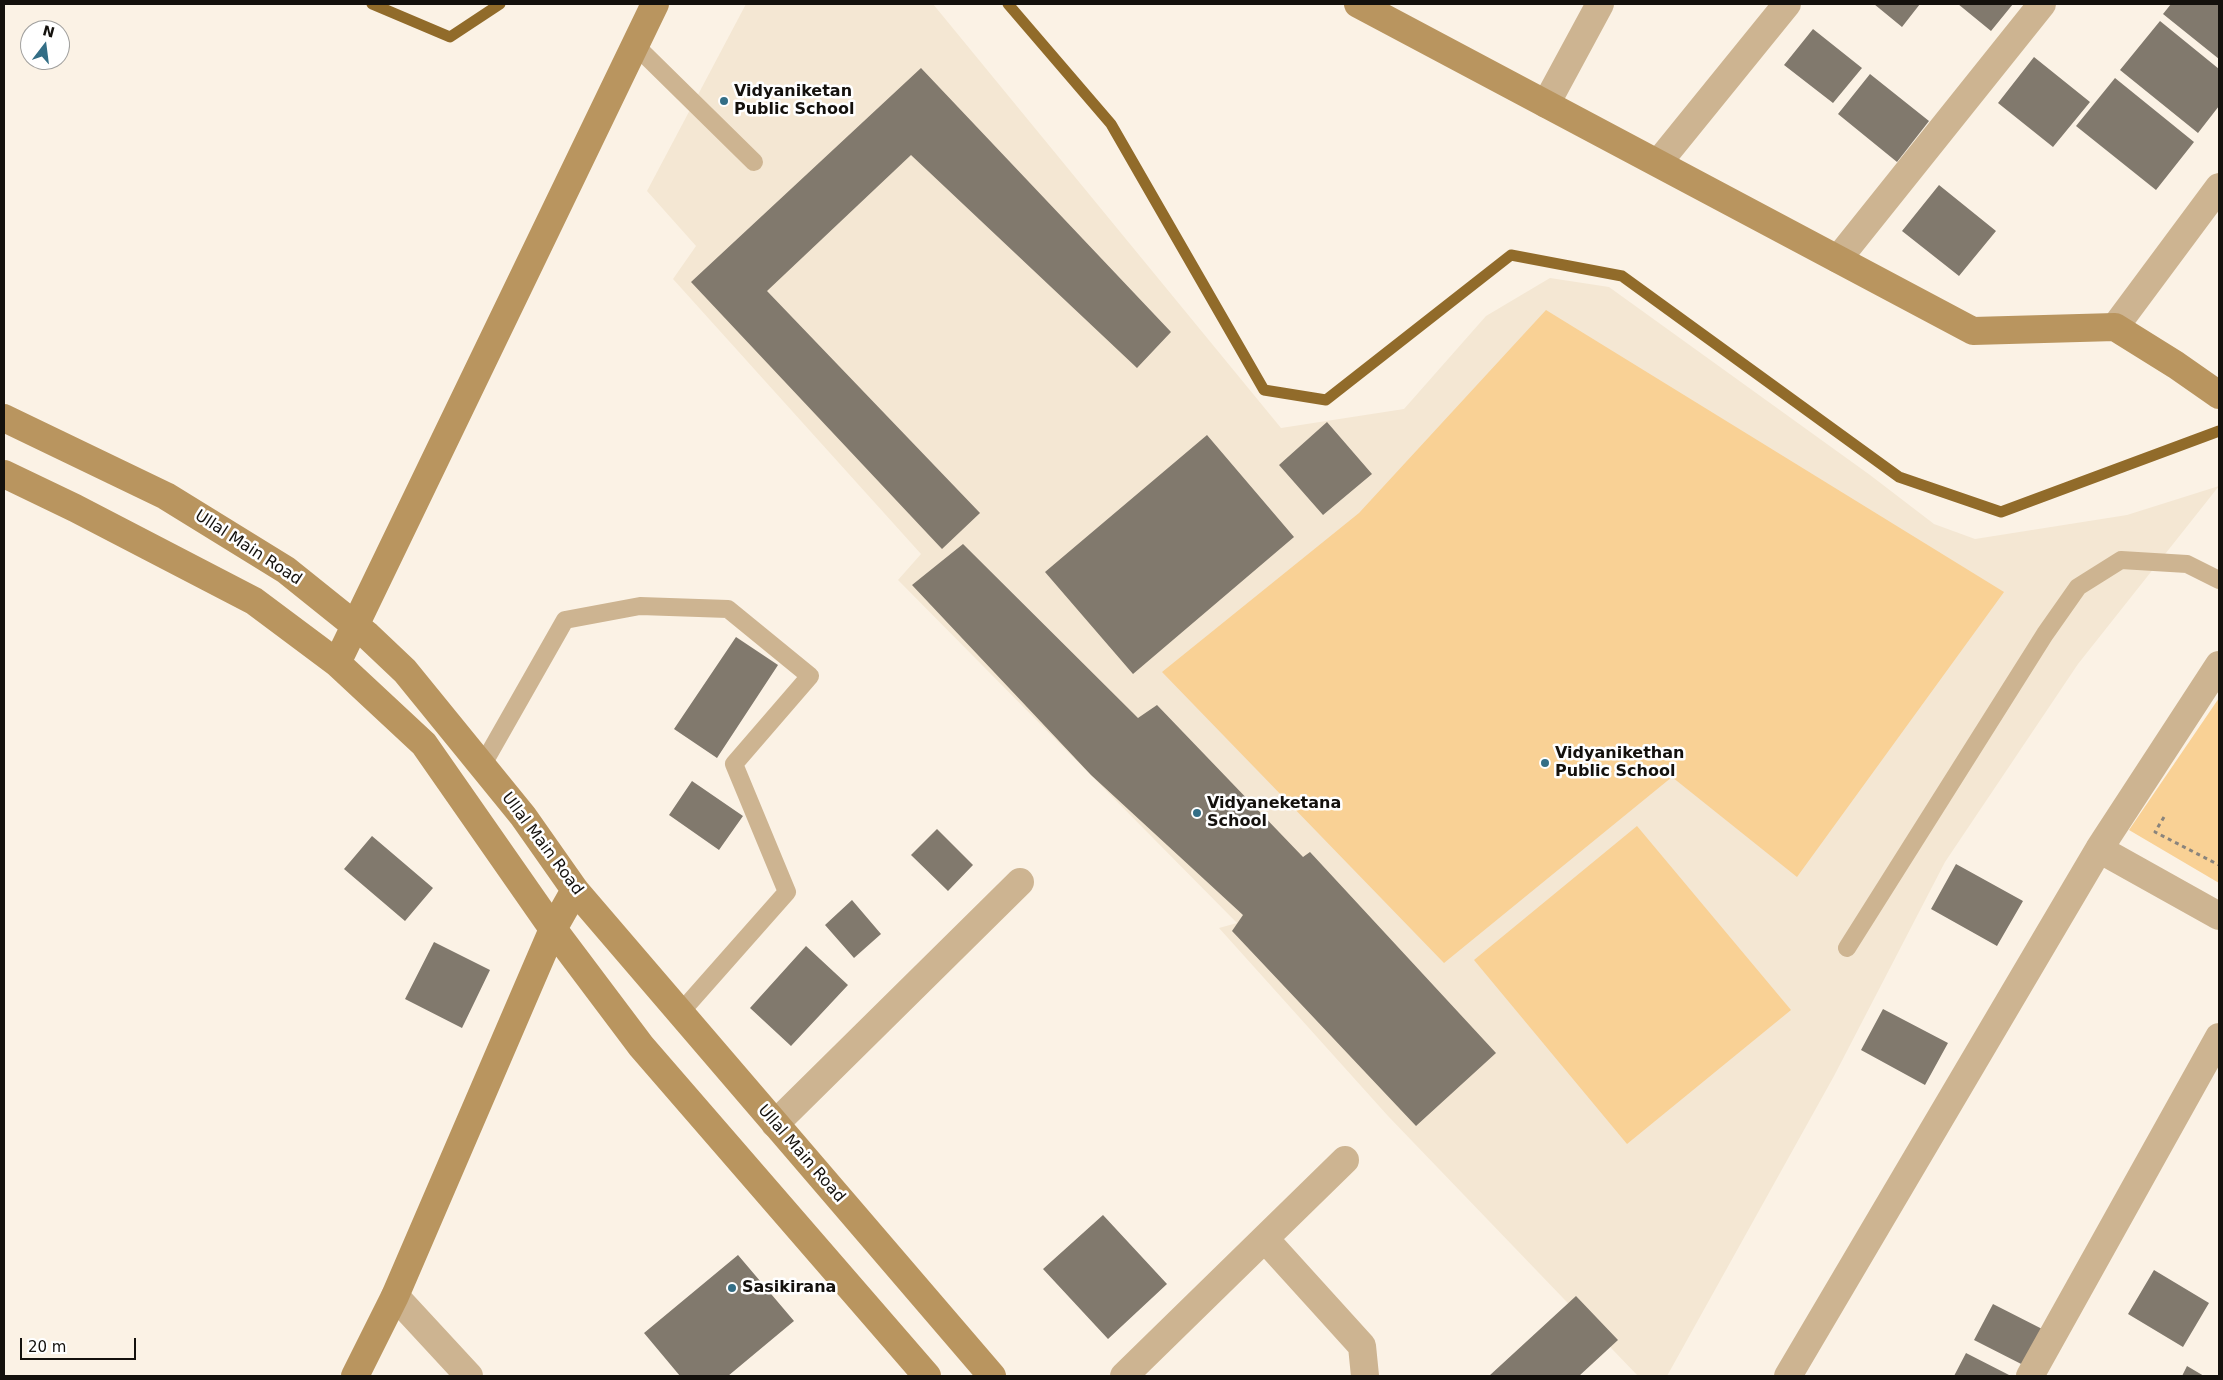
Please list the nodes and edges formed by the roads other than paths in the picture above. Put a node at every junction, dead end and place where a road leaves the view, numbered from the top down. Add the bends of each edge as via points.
1 (655, 4) edge
2 (1358, 4) edge
3 (1600, 4) edge
4 (1787, 4) edge
5 (2042, 4) edge
6 (635, 45) junction
7 (1546, 104) junction
8 (754, 162) dead end
9 (1658, 163) junction
10 (2219, 187) edge
11 (1838, 259) junction
12 (2115, 326) junction
13 (2219, 396) edge
14 (4, 418) edge
15 (4, 474) edge
16 (2219, 580) edge
17 (354, 624) junction
18 (337, 663) junction
19 (2219, 665) edge
20 (482, 766) junction
21 (2099, 849) junction
22 (1020, 882) dead end
23 (575, 890) junction
24 (2219, 916) edge
25 (553, 928) junction
26 (1847, 948) dead end
27 (680, 1012) junction
28 (2219, 1037) edge
29 (775, 1124) junction
30 (1346, 1160) dead end
31 (1265, 1239) junction
32 (394, 1296) junction
33 (355, 1376) edge
34 (469, 1376) edge
35 (927, 1376) edge
36 (992, 1376) edge
37 (1124, 1376) edge
38 (1365, 1376) edge
39 (1788, 1376) edge
40 (2030, 1376) edge

1 - 6 main road
2 - 7 main road
3 - 7 street
4 - 9 street
5 - 11 street
6 - 8 lane
6 - 17 main road
7 - 9 main road
9 - 11 main road
10 - 12 street
11 - 12 main road via 1973,331
12 - 13 main road
14 - 17 main road, Ullal Main Road via 166,496 286,570
15 - 18 main road via 254,601
16 - 26 lane via 2187,564 2121,560 2078,587
17 - 18 main road
17 - 20 main road, Ullal Main Road via 405,671
18 - 25 main road via 424,744
19 - 21 street
20 - 23 main road, Ullal Main Road via 523,816
20 - 27 lane via 565,620 640,606 728,609 810,676 734,764 786,892
21 - 24 street
21 - 39 street
22 - 29 street
23 - 25 main road
23 - 27 main road, Ullal Main Road
25 - 32 main road
25 - 35 main road via 640,1046
27 - 29 main road, Ullal Main Road
28 - 40 street
29 - 36 main road, Ullal Main Road
30 - 31 street
31 - 37 street
31 - 38 street via 1362,1346
32 - 33 main road
32 - 34 street

